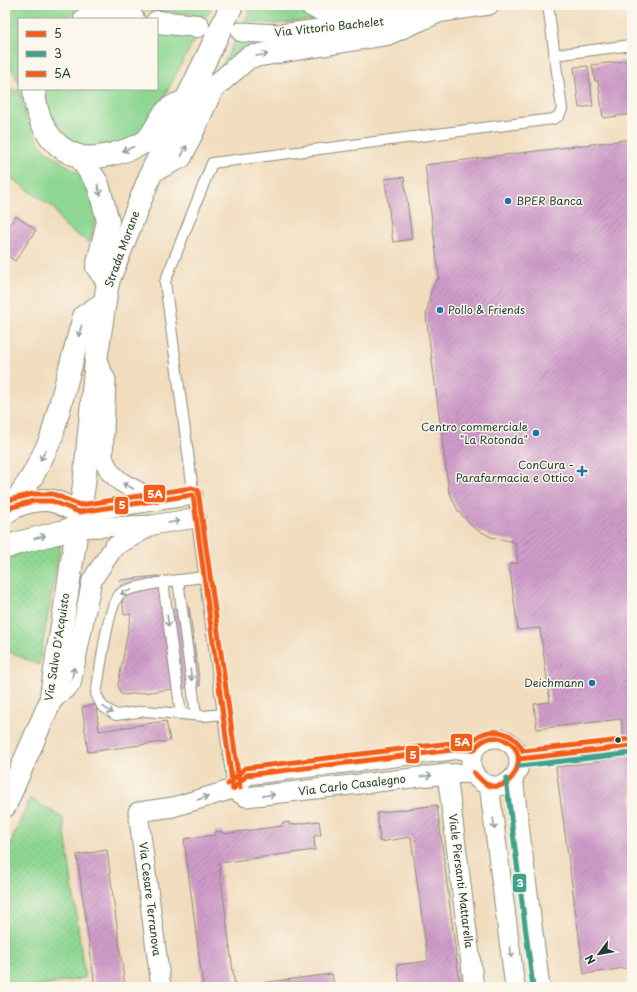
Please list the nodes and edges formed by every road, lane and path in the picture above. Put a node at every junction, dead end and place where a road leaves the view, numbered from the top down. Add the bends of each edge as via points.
1 (232, 5) edge
2 (311, 5) edge
3 (375, 5) edge
4 (388, 5) edge
5 (489, 5) edge
6 (548, 5) edge
7 (435, 13) junction
8 (90, 18) edge
9 (122, 18) edge
10 (158, 22) edge
11 (198, 26) dead end
12 (241, 32) dead end
13 (632, 45) edge
14 (554, 55) junction
15 (34, 90) edge
16 (188, 98) junction
17 (79, 156) junction
18 (152, 171) junction
19 (108, 282) junction
20 (104, 303) junction
21 (96, 360) junction
22 (193, 495) junction
23 (164, 499) junction
24 (8, 511) edge
25 (196, 518) junction
26 (77, 520) junction
27 (152, 525) junction
28 (5, 548) edge
29 (204, 577) junction
30 (178, 580) junction
31 (163, 582) junction
32 (50, 702) junction
33 (181, 714) junction
34 (222, 714) junction
35 (196, 715) junction
36 (626, 747) dead end
37 (474, 750) junction
38 (519, 759) junction
39 (474, 773) junction
40 (447, 774) junction
41 (512, 778) junction
42 (488, 785) junction
43 (232, 789) junction
44 (5, 806) edge
45 (138, 812) joint
46 (161, 987) edge
47 (474, 987) edge
48 (515, 987) edge
49 (540, 987) edge

1 - 16 street, Strada Morane
2 - 3 street via 335,11
4 - 7 street
5 - 7 street, Via Vittorio Bachelet
6 - 14 lane
7 - 12 street, Via Vittorio Bachelet via 280,34
18 -> 7 street via 181,157 212,90 249,57 387,34
8 - 9 street
10 - 11 street
13 - 14 lane
14 - 22 lane via 562,109 559,116 553,119 212,163 165,282
15 - 17 street via 34,103 42,126 54,140
16 -> 17 street via 168,109 145,142 114,155
16 - 18 street, Strada Morane
17 -> 19 street via 98,184 108,221 97,267
18 - 19 street, Strada Morane
19 - 20 street, Strada Morane
20 - 21 street, Strada Morane
20 -> 24 street via 84,316 51,439 33,475
23 -> 21 street via 141,493 121,482 110,472 103,458 106,380
21 - 26 street, Strada Morane via 84,485
22 - 23 street
22 - 25 lane
23 - 26 street
24 - 26 street via 34,501 52,500
27 -> 25 street
25 - 29 lane
26 - 27 street
28 -> 26 street
26 - 32 street, Via Salvo D'Acquisto
32 -> 27 street via 71,684 92,580 114,546
29 - 30 lane
29 - 34 lane
30 - 31 lane
30 -> 35 lane
31 -> 33 lane
31 -> 33 lane via 122,592 117,597 111,612 96,694 102,706 116,715 146,711
32 - 44 street, Via Salvo D'Acquisto
33 - 35 lane
34 - 35 lane
34 - 43 lane
36 - 38 street
37 - 38 street via 483,740 496,738 509,742
37 - 39 street via 471,758
37 - 43 street, Via Carlo Casalegno via 460,748 247,775
38 - 41 street via 518,769
39 - 40 street, Via Carlo Casalegno
39 - 42 street
43 -> 40 street, Via Carlo Casalegno via 246,798
40 - 47 street, Viale Piersanti Mattarella
41 - 42 street via 500,785
41 - 49 street
42 -> 48 street
45 -> 43 street, Via Carlo Casalegno via 173,807
45 - 46 street, Via Cesare Terranova

